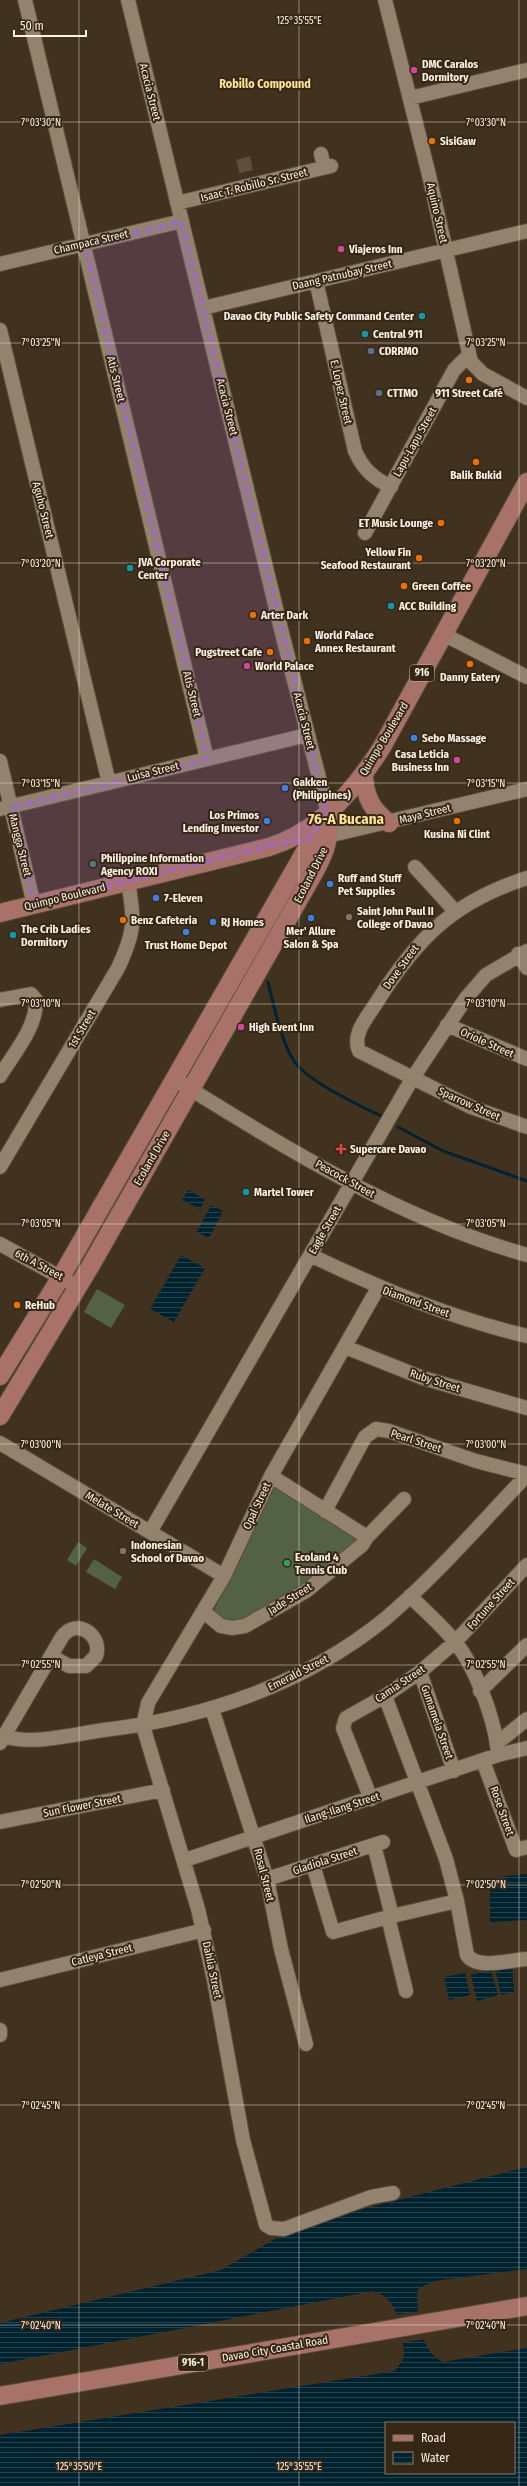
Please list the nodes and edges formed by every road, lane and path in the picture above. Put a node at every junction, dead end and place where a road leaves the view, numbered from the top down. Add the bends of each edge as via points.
1 (25, 0) edge
2 (128, 0) edge
3 (384, 0) edge
4 (527, 70) edge
5 (410, 98) junction
6 (325, 162) dead end
7 (177, 203) junction
8 (182, 221) junction
9 (527, 231) edge
10 (84, 244) junction
11 (446, 251) junction
12 (0, 264) edge
13 (316, 282) junction
14 (203, 308) junction
15 (0, 330) edge
16 (469, 355) junction
17 (527, 398) edge
18 (527, 482) edge
19 (390, 487) junction
20 (366, 532) dead end
21 (443, 634) junction
22 (527, 677) edge
23 (307, 735) junction
24 (208, 759) junction
25 (0, 761) edge
26 (364, 776) junction
27 (109, 783) junction
28 (527, 789) edge
29 (5, 808) edge
30 (328, 812) junction
31 (389, 823) junction
32 (329, 836) junction
33 (309, 840) junction
34 (275, 845) junction
35 (415, 867) dead end
36 (527, 878) edge
37 (128, 882) junction
38 (34, 905) junction
39 (455, 911) junction
40 (0, 913) edge
41 (523, 952) edge
42 (527, 968) edge
43 (0, 1000) edge
44 (447, 1025) junction
45 (527, 1060) edge
46 (0, 1076) edge
47 (412, 1078) junction
48 (174, 1079) junction
49 (191, 1090) junction
50 (527, 1127) edge
51 (0, 1167) edge
52 (352, 1185) junction
53 (0, 1244) edge
54 (310, 1255) junction
55 (527, 1255) edge
56 (61, 1277) junction
57 (78, 1287) junction
58 (378, 1288) junction
59 (527, 1336) edge
60 (345, 1347) junction
61 (0, 1376) edge
62 (527, 1408) edge
63 (0, 1416) edge
64 (0, 1443) edge
65 (527, 1474) edge
66 (271, 1476) junction
67 (404, 1499) dead end
68 (325, 1511) junction
69 (150, 1532) junction
70 (367, 1537) junction
71 (527, 1565) edge
72 (224, 1576) junction
73 (410, 1596) junction
74 (204, 1612) junction
75 (456, 1642) junction
76 (527, 1645) edge
77 (51, 1656) dead end
78 (420, 1672) junction
79 (480, 1691) junction
80 (385, 1696) junction
81 (212, 1709) junction
82 (527, 1719) edge
83 (144, 1726) junction
84 (2, 1740) edge
85 (527, 1748) edge
86 (498, 1749) junction
87 (483, 1761) junction
88 (454, 1771) junction
89 (418, 1783) junction
90 (163, 1790) junction
91 (371, 1799) junction
92 (0, 1822) edge
93 (254, 1837) junction
94 (527, 1847) edge
95 (185, 1860) junction
96 (313, 1865) junction
97 (267, 1879) junction
98 (457, 1901) junction
99 (390, 1916) junction
100 (204, 1930) junction
101 (527, 1959) edge
102 (0, 1980) edge
103 (406, 1991) dead end
104 (306, 2044) dead end
105 (393, 2193) dead end
106 (527, 2306) edge
107 (0, 2396) edge

1 - 10 street, Atis Street
2 - 7 street, Acacia Street
3 - 5 street, Aquino Street
4 - 5 street
5 - 11 street, Aquino Street
6 - 7 street, Isaac T. Robillo Sr. Street via 249,180
7 - 8 street, Acacia Street
8 - 10 street, Champaca Street
8 - 14 street, Acacia Street
9 - 11 street, Daang Patnubay Street
10 - 12 street, Champaca Street
10 - 24 street, Atis Street
11 - 13 street, Daang Patnubay Street
11 - 16 street, Aquino Street
13 - 14 street, Daang Patnubay Street
13 - 19 street, E. Lopez Street via 355,451 370,475
14 - 23 street, Acacia Street
15 - 27 street, Aguho Street
16 - 17 street, Aquino Street via 478,371
16 - 19 street, Lapu-Lapu Street via 454,370
18 - 21 main road, Quimpo Boulevard / 916
19 - 20 street, Lapu-Lapu Street
21 - 22 street
21 - 26 main road, Quimpo Boulevard / 916
23 - 24 street, Luisa Street
23 - 30 street, Acacia Street
24 - 27 street, Luisa Street
25 - 29 street, Mangga Street
26 - 30 main road, Quimpo Boulevard / 916
26 - 31 main road via 368,801
27 - 29 street, Luisa Street
28 - 31 street, Maya Street
29 - 38 street, Mangga Street
30 - 32 main road, Ecoland Drive
30 - 33 main road, Ecoland Drive
30 - 34 main road, Quimpo Boulevard / 916 via 300,833
31 - 32 street, Maya Street
32 - 33 street, Maya Street
32 - 49 main road, Ecoland Drive via 325,852 315,871
33 - 34 street, Maya Street
33 - 48 main road, Ecoland Drive
34 - 37 main road, Quimpo Boulevard / 916
35 - 39 street
36 - 39 street, Dove Street via 496,889
37 - 38 main road, Quimpo Boulevard / 916
37 - 51 street, 1st Street via 134,918 128,948
38 - 40 main road, Quimpo Boulevard / 916
39 - 47 street, Dove Street via 421,940 396,972 356,1037 359,1051
41 - 42 street
41 - 44 street, Eagle Street via 486,975
43 - 46 street via 23,994 31,994 36,1000 32,1024
44 - 45 street, Oriole Street
44 - 47 street, Eagle Street
47 - 50 street, Sparrow Street via 471,1107
47 - 52 street, Eagle Street
48 - 49 street, Peacock Street
48 - 56 main road, Ecoland Drive
49 - 52 street, Peacock Street
49 - 57 main road, Ecoland Drive
52 - 54 street, Eagle Street
52 - 55 street, Peacock Street via 432,1224
53 - 56 street, 6th A Street
54 - 58 street, Diamond Street
54 - 69 street, Eagle Street
56 - 57 street, 6th A Street
56 - 61 main road, Ecoland Drive
57 - 63 main road, Ecoland Drive
58 - 59 street, Diamond Street via 467,1320
58 - 60 street, Opal Street
60 - 62 street, Ruby Street via 423,1378
60 - 66 street, Opal Street
64 - 69 street, Melate Street
65 - 68 street, Pearl Street via 476,1461 389,1431 376,1429 365,1437
65 - 73 street, Emerald Street
66 - 68 street
66 - 72 street, Opal Street
67 - 70 street, Jade Street
68 - 70 street
69 - 72 street, Melate Street
70 - 74 street, Jade Street via 362,1545 306,1592 245,1626 221,1626
71 - 75 street, Fortune Street
72 - 74 street, Opal Street
73 - 75 street
73 - 81 street, Emerald Street via 364,1635 320,1662 252,1695
74 - 83 street, Opal Street via 148,1703
75 - 78 street, Camia Street
75 - 79 street
76 - 79 street
77 - 84 street
78 - 80 street, Camia Street
78 - 88 street, Gumamela Street
79 - 86 street
80 - 89 street
80 - 91 street, Camia Street via 350,1715 342,1728
81 - 83 street, Emerald Street
81 - 93 street, Rosal Street
82 - 86 street
83 - 84 street, Emerald Street via 28,1740
83 - 90 street, Dahlia Street
85 - 86 street, Ilang-Ilang Street
86 - 87 street, Ilang-Ilang Street
87 - 88 street, Ilang-Ilang Street
87 - 94 street, Rose Street via 516,1850
88 - 89 street, Ilang-Ilang Street
89 - 91 street, Ilang-Ilang Street
89 - 98 street via 446,1859
90 - 92 street, Sun Flower Street
90 - 95 street, Dahlia Street
91 - 93 street, Ilang-Ilang Street
93 - 95 street, Ilang-Ilang Street
93 - 97 street, Rosal Street
95 - 100 street, Dahlia Street
96 - 97 street, Gladiola Street
96 - 99 street via 333,1932
96 - 99 street, Gladiola Street via 379,1844
97 - 104 street, Rosal Street via 280,1949
98 - 99 street
98 - 101 street via 465,1948 470,1960 480,1963
99 - 103 street
100 - 102 street, Catleya Street
100 - 105 street, Dahlia Street via 237,2114 264,2219 271,2228 284,2229 371,2197
106 - 107 main road, Davao City Coastal Road / 916-1

